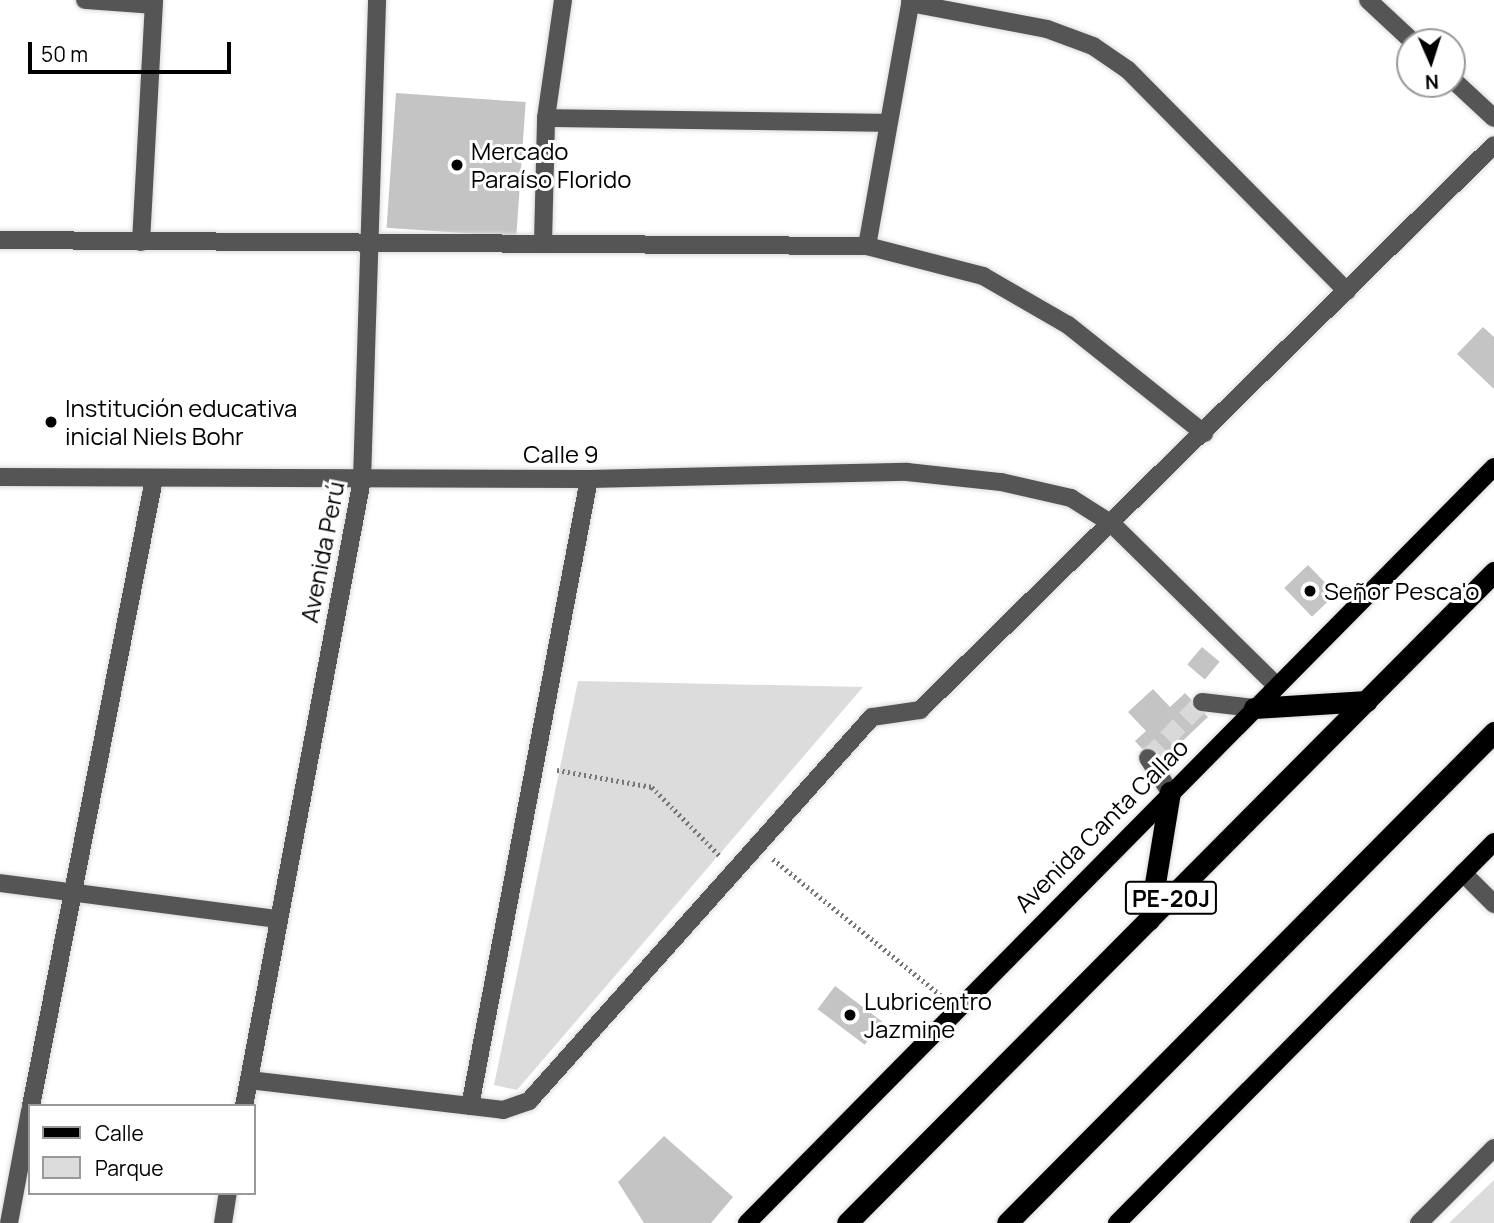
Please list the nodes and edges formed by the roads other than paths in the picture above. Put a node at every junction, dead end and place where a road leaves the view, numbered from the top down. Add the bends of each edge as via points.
1 (85, 0) edge
2 (377, 0) edge
3 (563, 0) edge
4 (1368, 0) edge
5 (911, 1) edge
6 (153, 3) edge
7 (1398, 28) edge
8 (1466, 92) edge
9 (545, 118) junction
10 (1494, 118) edge
11 (887, 123) junction
12 (1494, 145) edge
13 (0, 240) edge
14 (141, 242) junction
15 (543, 243) junction
16 (370, 244) junction
17 (867, 246) junction
18 (1348, 290) junction
19 (1204, 433) junction
20 (1494, 467) edge
21 (0, 477) edge
22 (154, 479) junction
23 (589, 479) junction
24 (362, 480) junction
25 (1112, 524) junction
26 (1494, 572) edge
27 (1276, 685) junction
28 (1367, 701) junction
29 (1202, 702) dead end
30 (1254, 708) junction
31 (1494, 732) edge
32 (1148, 758) dead end
33 (1170, 792) junction
34 (1494, 842) edge
35 (1463, 873) junction
36 (0, 883) edge
37 (71, 892) junction
38 (1494, 904) edge
39 (277, 919) junction
40 (1149, 920) junction
41 (249, 1080) junction
42 (31, 1104) edge
43 (244, 1104) edge
44 (470, 1106) junction
45 (28, 1122) edge
46 (1494, 1148) edge
47 (228, 1195) edge
48 (9, 1223) edge
49 (223, 1223) edge
50 (747, 1223) edge
51 (848, 1223) edge
52 (1007, 1223) edge
53 (1117, 1223) edge
54 (1419, 1223) edge

1 - 6 street
2 - 16 street, Avenida Perú
3 - 9 street
4 - 7 street
5 - 11 street
5 - 18 street via 1047,29 1093,46 1128,70
6 - 14 street
8 - 10 street
9 - 11 street
9 - 15 street
11 - 17 street
12 - 18 street
13 - 14 street
14 - 16 street
15 - 16 street
15 - 17 street
16 - 24 street, Avenida Perú
17 - 19 street via 983,276 1068,325
18 - 19 street
19 - 25 street
20 - 27 main road, Avenida Canta Callao
21 - 22 street, Calle 9
22 - 24 street, Calle 9
22 - 37 street
23 - 24 street, Calle 9
23 - 25 street, Calle 9 via 906,472 1001,482 1071,498
23 - 44 street
24 - 39 street, Avenida Perú
25 - 27 street, Calle 9
25 - 44 street via 920,710 872,717 529,1101 503,1110
26 - 28 highway, PE-20J
27 - 30 main road, Avenida Canta Callao
28 - 30 highway
28 - 40 highway, PE-20J
29 - 30 street
30 - 33 main road, Avenida Canta Callao
31 - 52 highway
32 - 33 street
33 - 40 highway
33 - 50 main road, Avenida Canta Callao
34 - 35 main road
35 - 38 street
35 - 53 main road
36 - 37 street
37 - 39 street
37 - 42 street
39 - 41 street, Avenida Perú
40 - 51 highway, PE-20J
41 - 43 street, Avenida Perú
41 - 44 street
45 - 48 street
46 - 54 street
47 - 49 street

